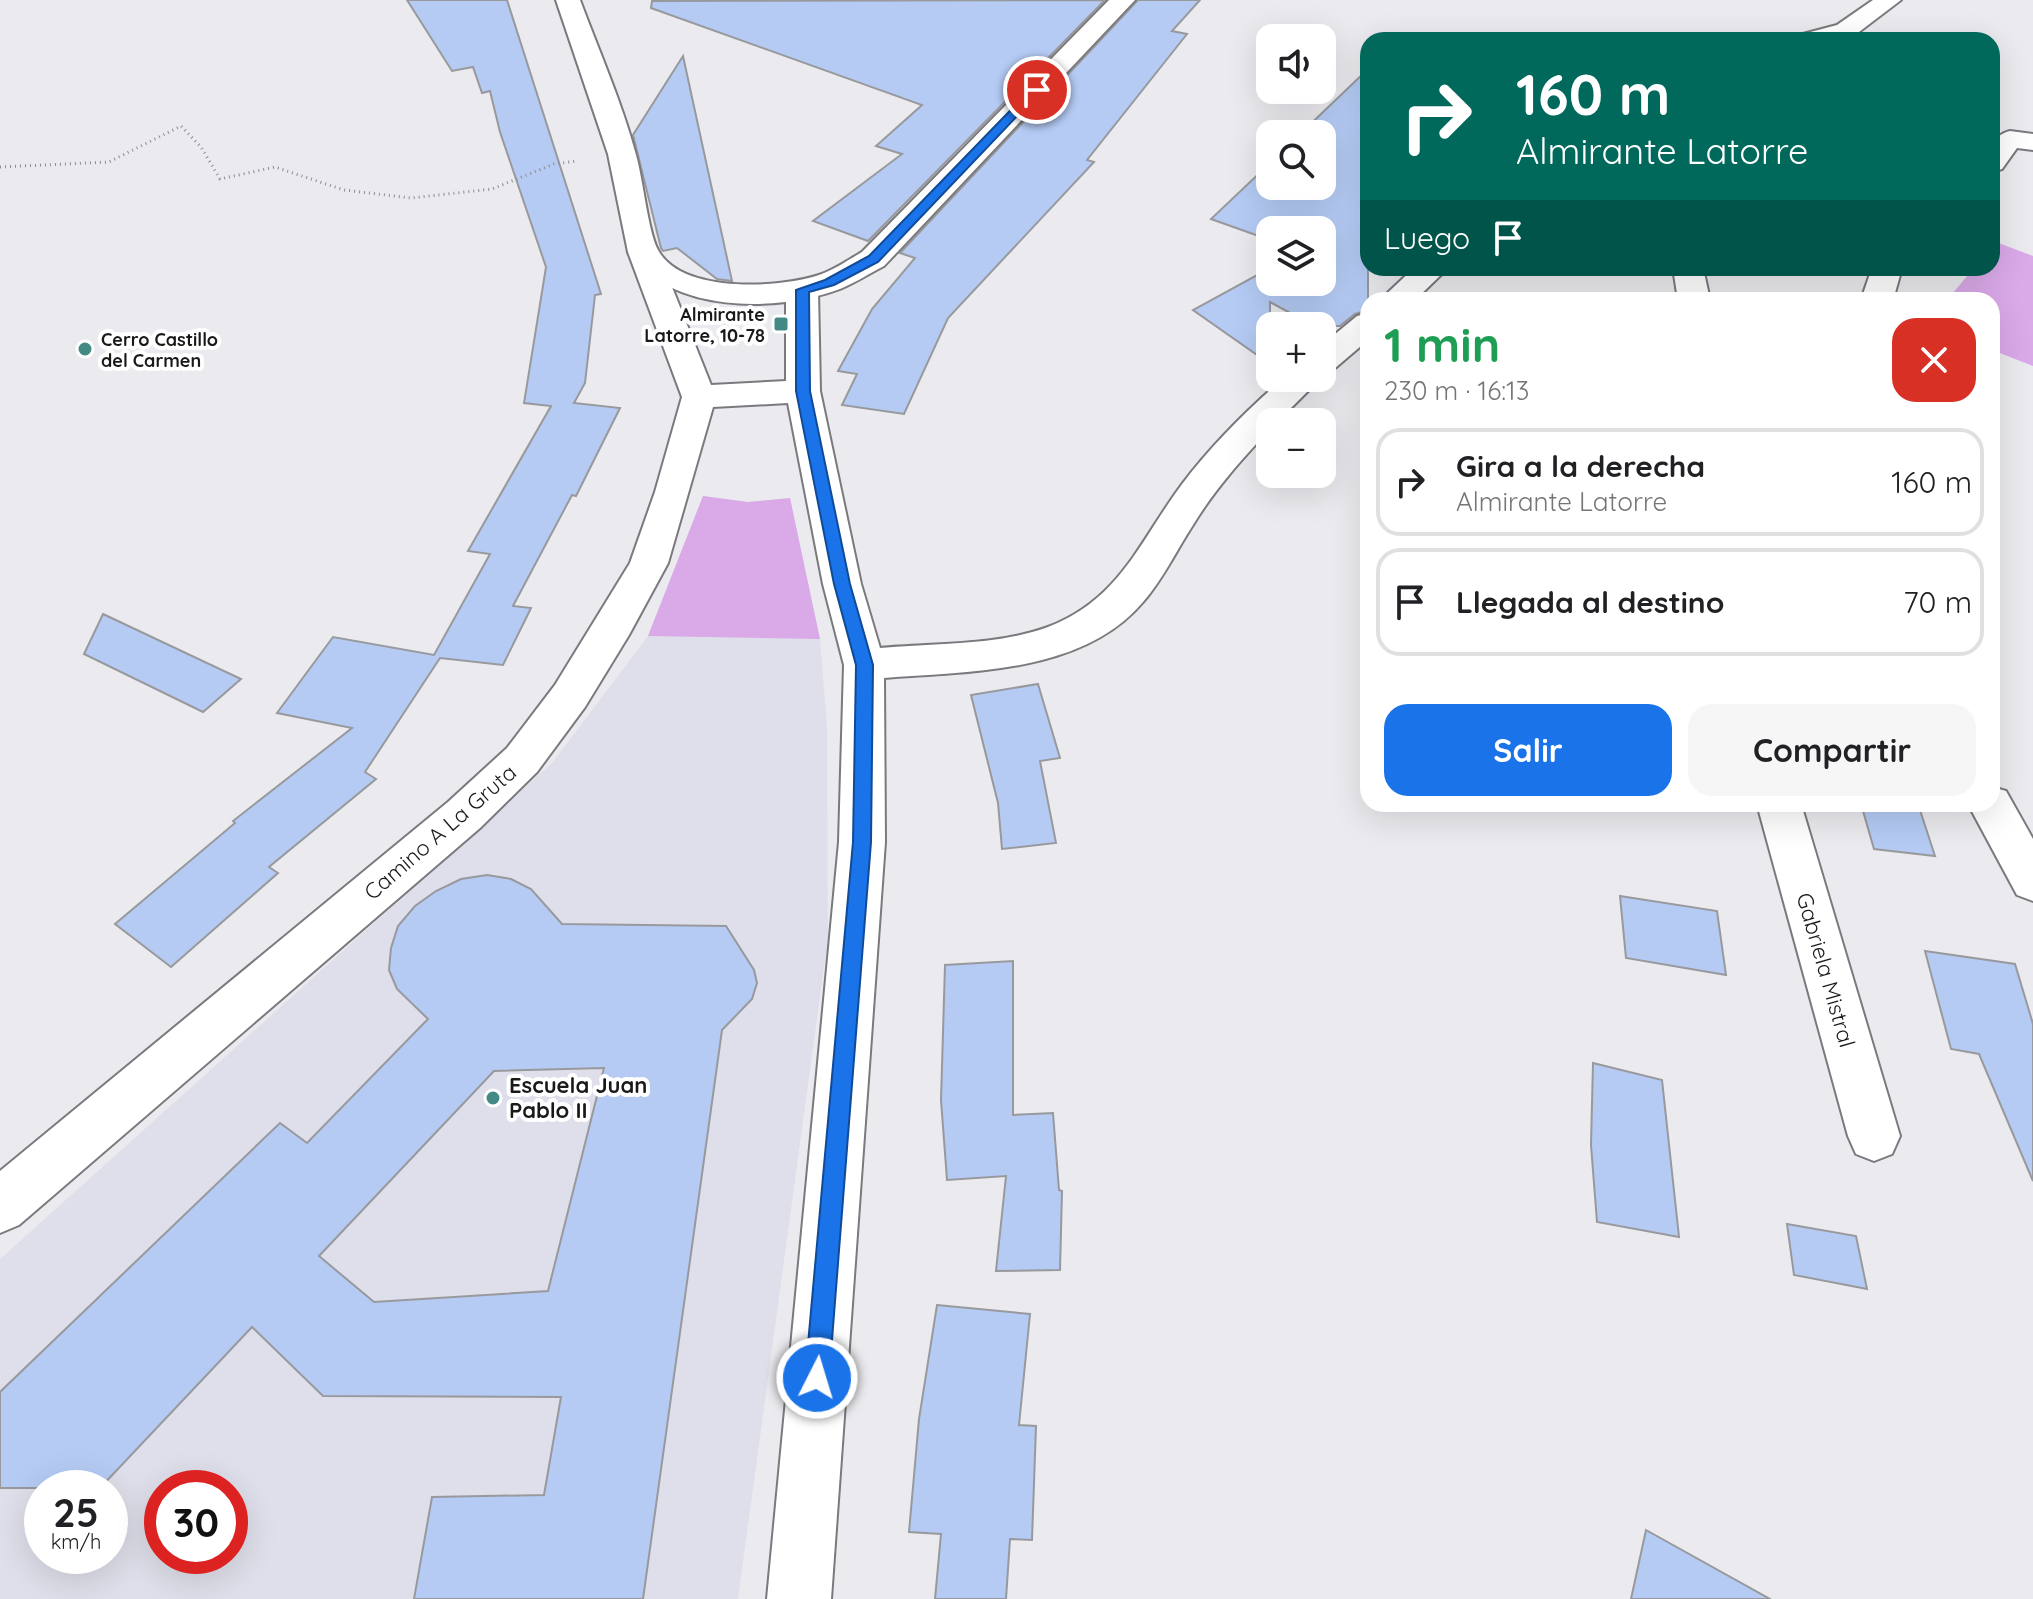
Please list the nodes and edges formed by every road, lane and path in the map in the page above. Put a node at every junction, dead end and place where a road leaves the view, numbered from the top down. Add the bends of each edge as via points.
1 (568, 0) edge
2 (1123, 0) edge
3 (1889, 0) edge
4 (1858, 32) edge
5 (2012, 135) edge
6 (2000, 152) edge
7 (622, 154) junction
8 (2033, 157) edge
9 (0, 167) edge
10 (643, 252) junction
11 (1424, 276) edge
12 (802, 290) junction
13 (1405, 292) edge
14 (1360, 330) edge
15 (1336, 350) edge
16 (803, 391) junction
17 (1289, 392) edge
18 (699, 397) junction
19 (864, 665) junction
20 (1781, 812) edge
21 (1994, 812) edge
22 (2033, 881) edge
23 (1874, 1136) dead end
24 (0, 1206) edge
25 (799, 1599) edge

1 - 7 street
2 - 12 street via 873,259
3 - 4 street
5 - 6 street
5 - 8 street
7 - 9 path via 554,164 492,189 411,198 344,190 275,167 220,179 181,126 109,162
7 - 10 street
10 - 12 street via 674,279 698,287 755,295
10 - 18 street
11 - 13 street
12 - 16 street
14 - 15 street
16 - 18 street
16 - 19 street
17 - 19 street via 1236,443 1195,493 1133,590 1092,623 1032,646
18 - 24 street, Camino A La Gruta via 649,563 578,684 522,760 464,815
19 - 25 street via 862,842
20 - 23 street, Gabriela Mistral
21 - 22 street

